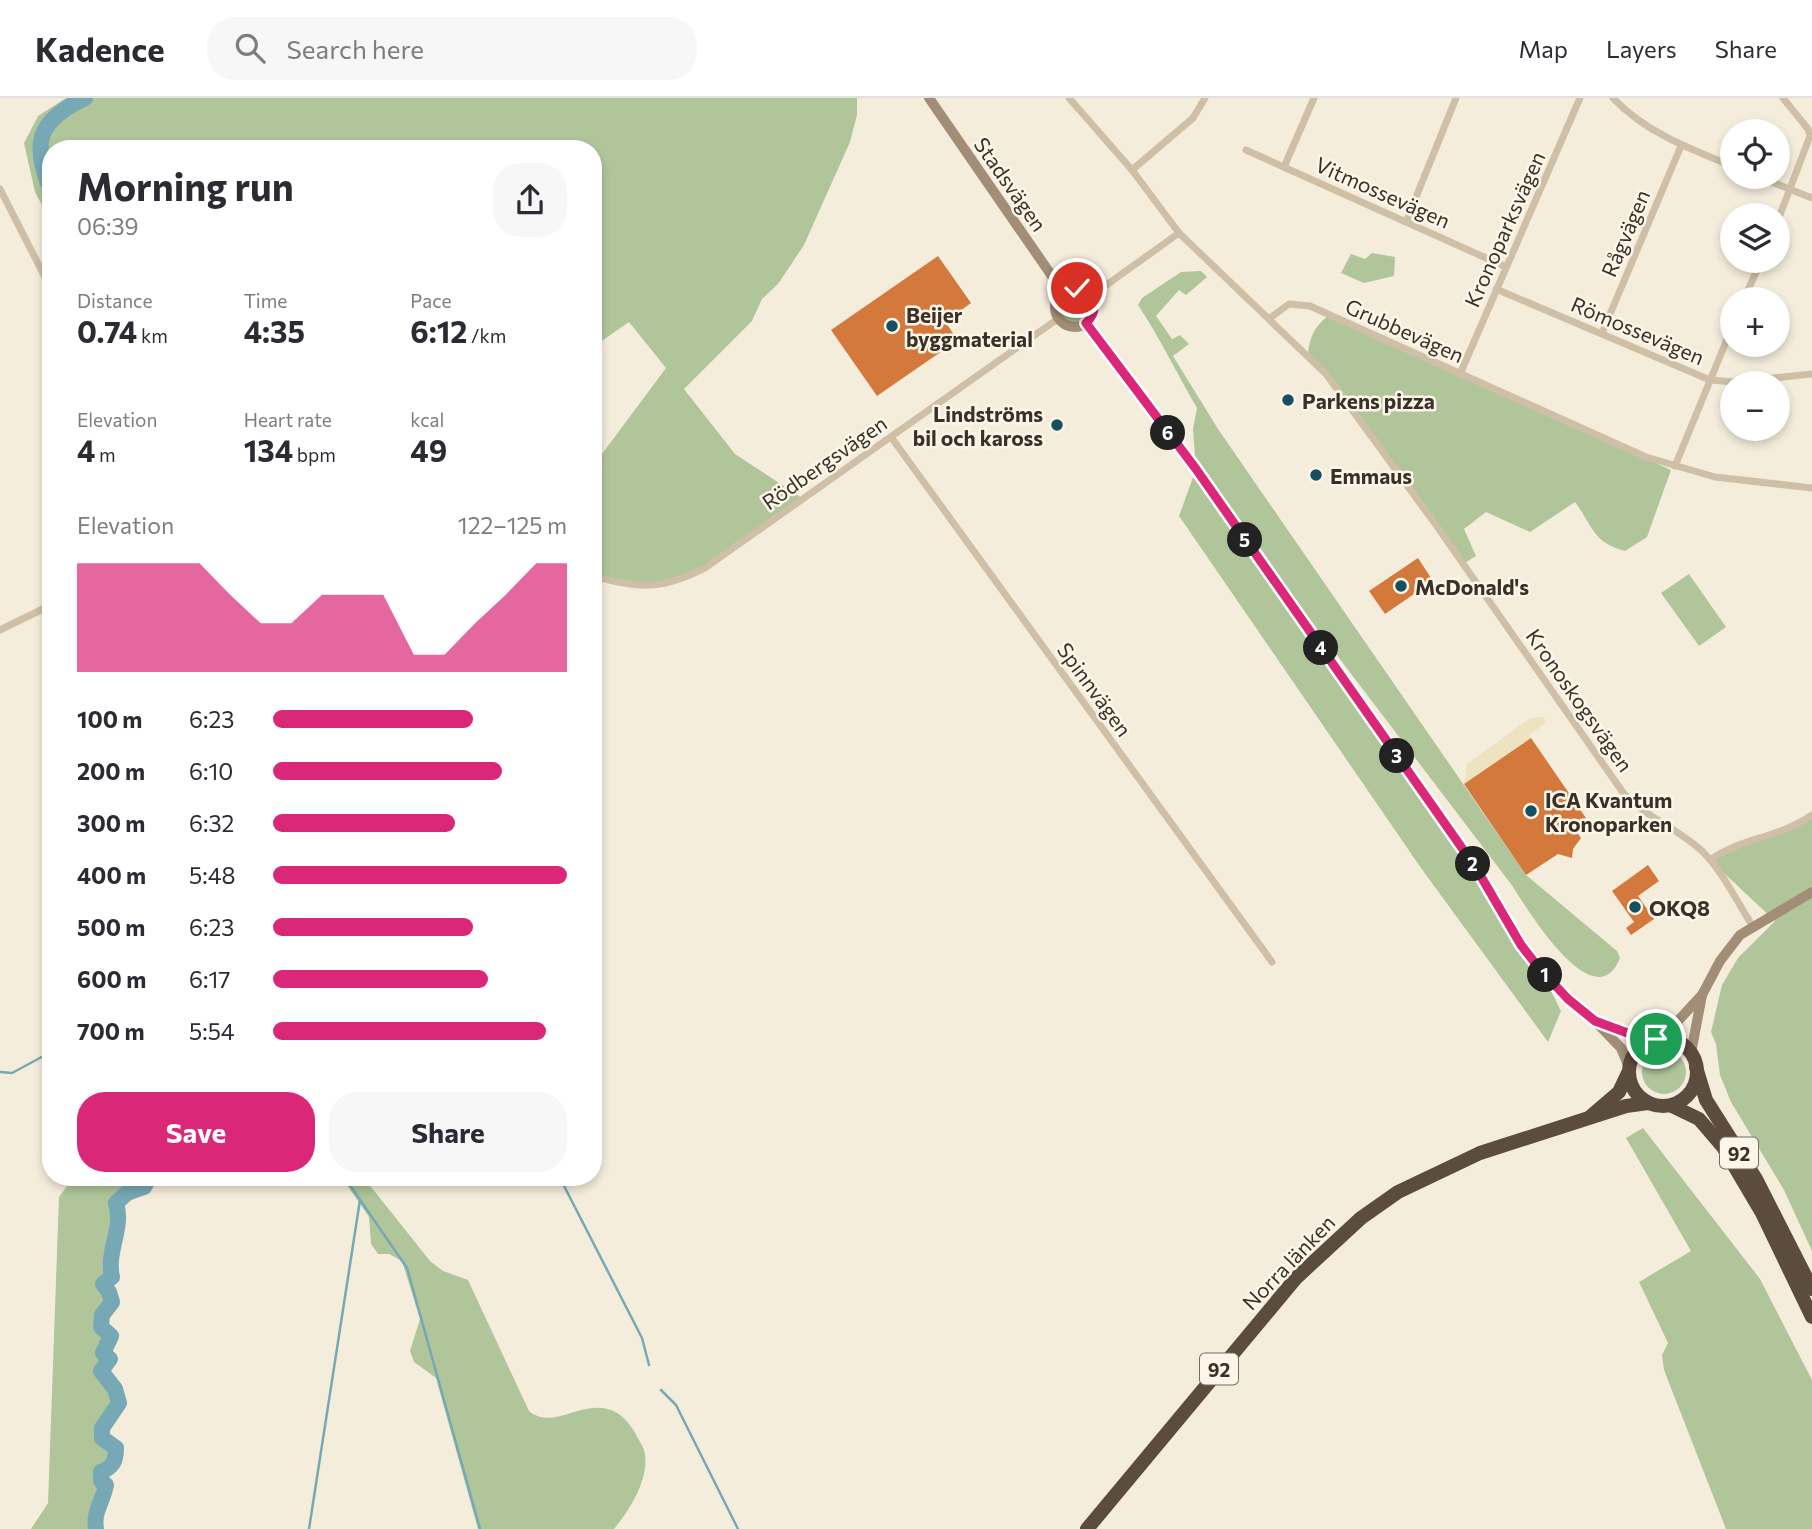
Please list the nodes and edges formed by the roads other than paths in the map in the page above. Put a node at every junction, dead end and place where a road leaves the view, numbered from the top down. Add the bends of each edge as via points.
1 (929, 98) edge
2 (1069, 98) edge
3 (1205, 98) edge
4 (1314, 98) edge
5 (1456, 98) edge
6 (1580, 98) edge
7 (1612, 98) edge
8 (1783, 98) edge
9 (1681, 146) junction
10 (1246, 150) dead end
11 (1720, 161) edge
12 (1284, 167) junction
13 (1132, 170) junction
14 (0, 189) edge
15 (1791, 189) junction
16 (1812, 198) edge
17 (1785, 203) edge
18 (1406, 222) junction
19 (1180, 233) junction
20 (1506, 267) junction
21 (42, 271) edge
22 (1496, 289) junction
23 (1063, 292) junction
24 (1091, 296) junction
25 (1059, 318) junction
26 (1270, 318) junction
27 (1086, 323) junction
28 (1602, 333) junction
29 (1720, 356) edge
30 (1460, 374) junction
31 (1812, 374) edge
32 (1710, 380) junction
33 (891, 437) junction
34 (1675, 466) junction
35 (1812, 488) edge
36 (602, 578) edge
37 (42, 609) edge
38 (0, 630) edge
39 (1812, 815) edge
40 (1710, 860) junction
41 (1812, 892) edge
42 (1752, 925) junction
43 (1272, 962) dead end
44 (1702, 995) junction
45 (1595, 1021) junction
46 (1659, 1038) junction
47 (1693, 1060) junction
48 (1629, 1070) junction
49 (1648, 1103) junction
50 (1672, 1106) junction
51 (1587, 1119) junction
52 (1812, 1289) edge
53 (1812, 1317) edge
54 (1087, 1529) edge

1 - 23 main road, Stadsvägen
2 - 13 street
3 - 13 street via 1193,118
4 - 12 street
5 - 18 street
6 - 20 street, Kronoparksvägen
7 - 9 street
8 - 15 street via 1810,136
9 - 11 street
9 - 28 street, Rågvägen
10 - 12 street, Vitmossevägen
12 - 18 street, Vitmossevägen
13 - 19 street
14 - 21 street
15 - 16 street
15 - 17 street
18 - 20 street, Vitmossevägen
19 - 24 street
19 - 26 street
20 - 22 street, Kronoparksvägen
22 - 28 street, Römossevägen
22 - 30 street, Kronoparksvägen
23 - 24 main road via 1077,288
23 - 25 main road via 1056,302
24 - 27 main road via 1094,314
25 - 27 main road via 1072,327
25 - 33 street, Rödbergsvägen
26 - 30 street, Grubbevägen via 1283,306 1301,304
26 - 40 street, Kronoskogsvägen via 1342,394 1623,794
27 - 45 main road via 1196,469 1476,868 1521,945 1554,985
28 - 32 street, Römossevägen
29 - 32 street
30 - 34 street, Grubbevägen
31 - 32 street, Römossevägen
32 - 34 street
33 - 36 street, Rödbergsvägen via 680,581 646,587
33 - 43 street, Spinnvägen
34 - 35 street, Grubbevägen via 1715,477
37 - 38 street
39 - 40 street via 1785,831 1737,844
40 - 42 street, Kronoskogsvägen
41 - 42 main road
42 - 44 main road via 1720,961
44 - 46 main road
44 - 47 main road
45 - 46 main road via 1633,1035
45 - 48 main road via 1621,1048
46 - 47 highway via 1672,1039
46 - 48 highway, 92 via 1640,1049
47 - 50 highway via 1692,1088
47 - 52 highway, 92 via 1706,1100 1756,1179
48 - 49 highway via 1639,1095
48 - 51 highway, Norra länken / 92 via 1619,1092
49 - 50 highway, 92
49 - 51 highway, Norra länken / 92 via 1626,1105
50 - 53 highway, 92 via 1699,1119 1723,1147 1762,1213
51 - 54 highway, Norra länken / 92 via 1480,1153 1398,1192 1362,1218 1296,1278

